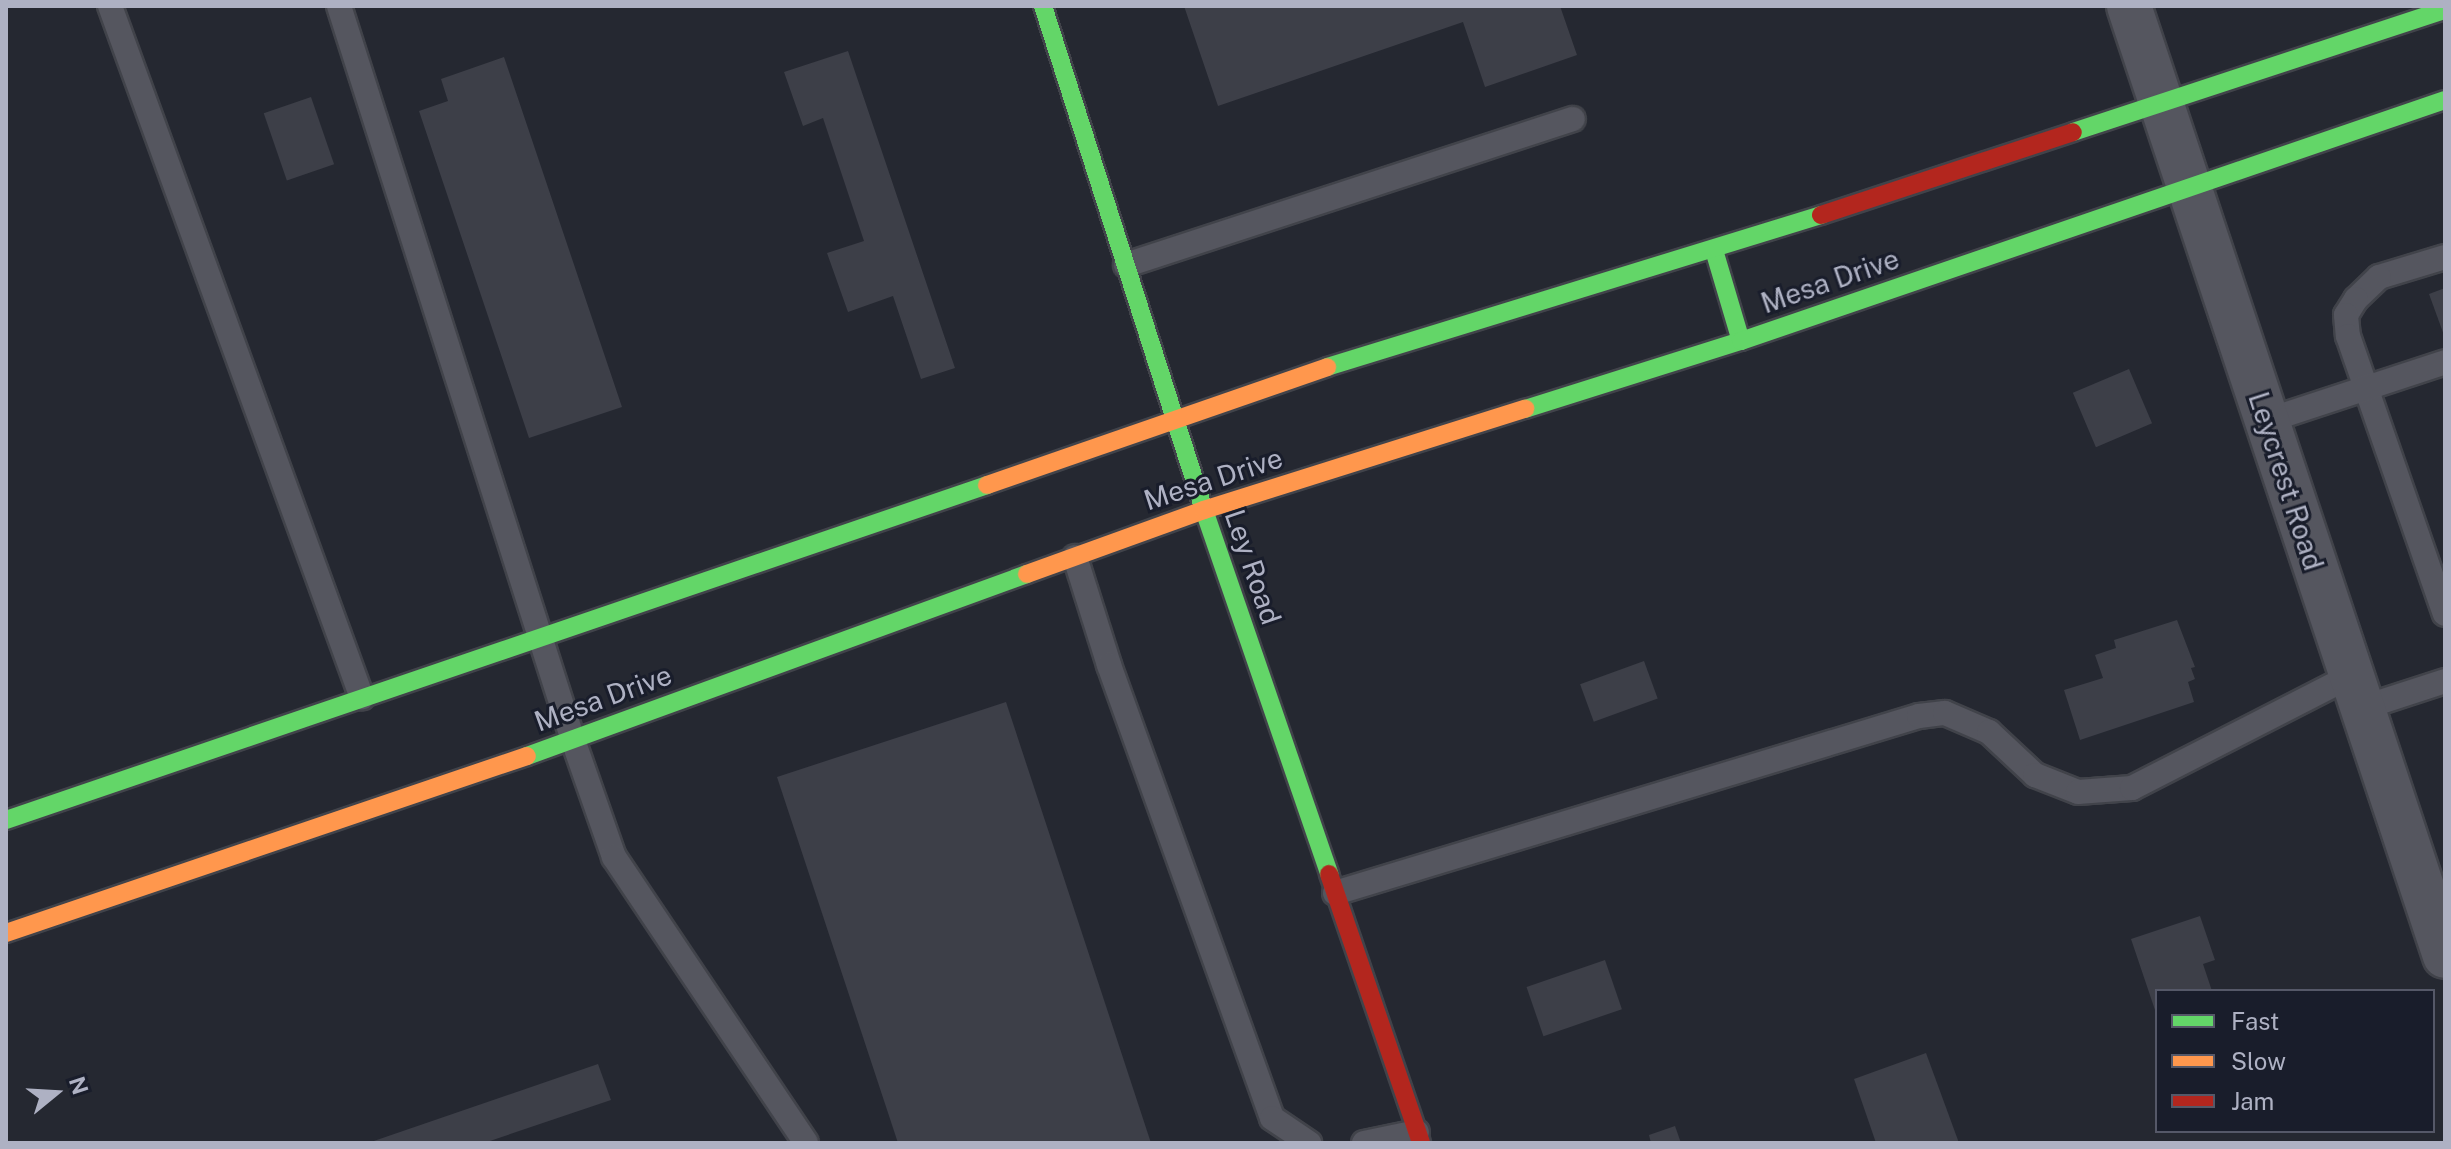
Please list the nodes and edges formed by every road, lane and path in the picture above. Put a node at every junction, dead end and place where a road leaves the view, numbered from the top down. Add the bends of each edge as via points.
1 (110, 6) edge
2 (339, 6) edge
3 (1043, 6) edge
4 (2129, 6) edge
5 (2445, 10) edge
6 (2445, 100) edge
7 (2163, 105) junction
8 (1573, 119) dead end
9 (2188, 187) junction
10 (1714, 250) junction
11 (2445, 257) edge
12 (1126, 265) junction
13 (1741, 341) junction
14 (2445, 362) edge
15 (2366, 388) junction
16 (1176, 418) junction
17 (2266, 421) junction
18 (1204, 510) junction
19 (1075, 557) junction
20 (2445, 614) edge
21 (542, 639) junction
22 (2445, 681) edge
23 (2357, 692) junction
24 (362, 698) junction
25 (573, 740) junction
26 (6, 820) edge
27 (1335, 893) junction
28 (6, 933) edge
29 (2445, 956) edge
30 (1419, 1137) edge
31 (806, 1143) edge
32 (1309, 1143) edge
33 (1364, 1143) edge

1 - 24 lane
2 - 21 lane
3 - 12 main road, Ley Road
4 - 7 street, Leycrest Road
5 - 7 main road
6 - 9 main road, Mesa Drive
7 - 9 street, Leycrest Road
7 - 10 main road
8 - 12 lane
9 - 13 main road, Mesa Drive
9 - 17 street, Leycrest Road
10 - 13 main road
10 - 16 main road via 1376,350
11 - 15 lane via 2379,277 2346,315
12 - 16 main road, Ley Road
13 - 18 main road, Mesa Drive
14 - 15 lane
15 - 17 lane
15 - 20 lane
16 - 18 main road, Ley Road
16 - 21 main road
17 - 23 street, Leycrest Road
18 - 19 main road, Mesa Drive
18 - 27 main road, Ley Road
19 - 25 main road, Mesa Drive
19 - 32 lane via 1272,1118
21 - 24 main road
21 - 25 lane
22 - 23 lane
23 - 27 lane via 2132,788 2078,792 2035,775 1989,732 1945,713 1919,716
23 - 29 street, Leycrest Road
24 - 26 main road
25 - 28 main road, Mesa Drive
25 - 31 lane via 614,857
27 - 30 main road, Ley Road
30 - 33 lane

